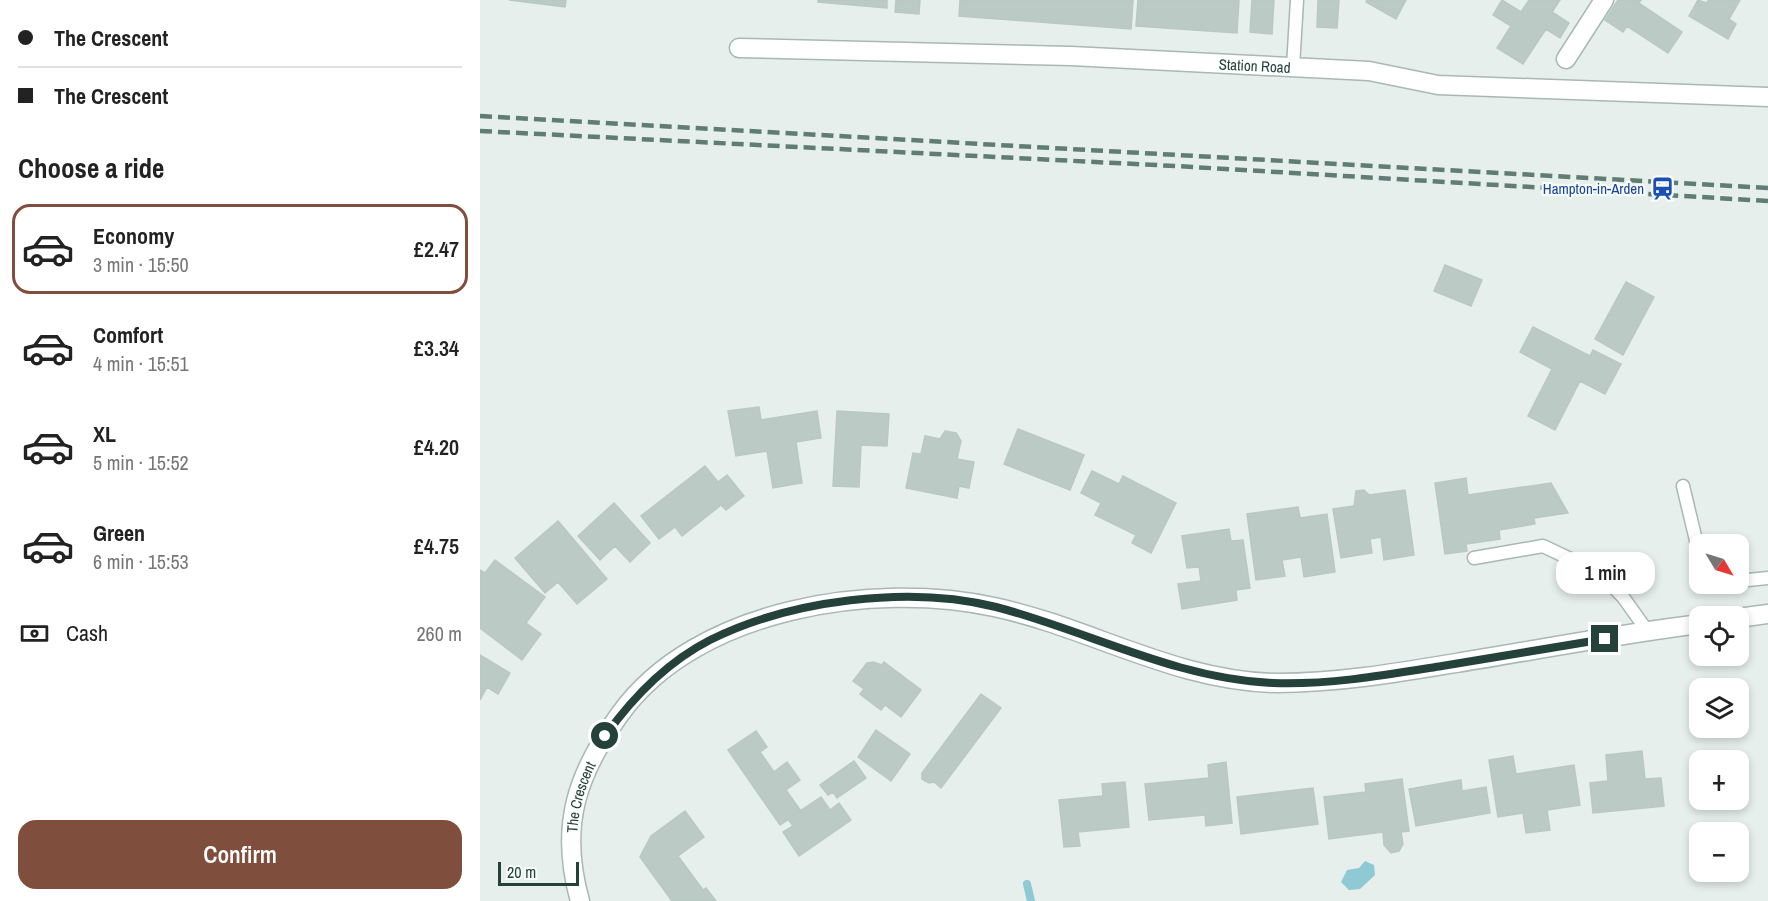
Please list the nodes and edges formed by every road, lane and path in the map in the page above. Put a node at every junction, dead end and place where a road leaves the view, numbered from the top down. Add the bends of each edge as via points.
1 (1297, 0) edge
2 (1604, 0) edge
3 (739, 48) dead end
4 (1566, 59) dead end
5 (1293, 67) junction
6 (1768, 97) edge
7 (1683, 486) dead end
8 (1694, 534) edge
9 (1474, 558) dead end
10 (1768, 578) edge
11 (1749, 580) edge
12 (1768, 614) edge
13 (1749, 617) edge
14 (1689, 626) edge
15 (1648, 632) junction
16 (580, 901) edge

1 - 5 lane
2 - 4 street
3 - 5 street, Station Road via 1071,56
5 - 6 street, Station Road via 1369,71 1438,85
7 - 8 lane
9 - 15 lane via 1543,546 1600,573
10 - 11 lane
12 - 13 street
14 - 15 street, The Crescent
15 - 16 street, The Crescent via 1372,677 1274,683 1170,664 993,606 899,598 798,609 749,623 708,641 645,687 624,709 588,763 576,792 572,874

